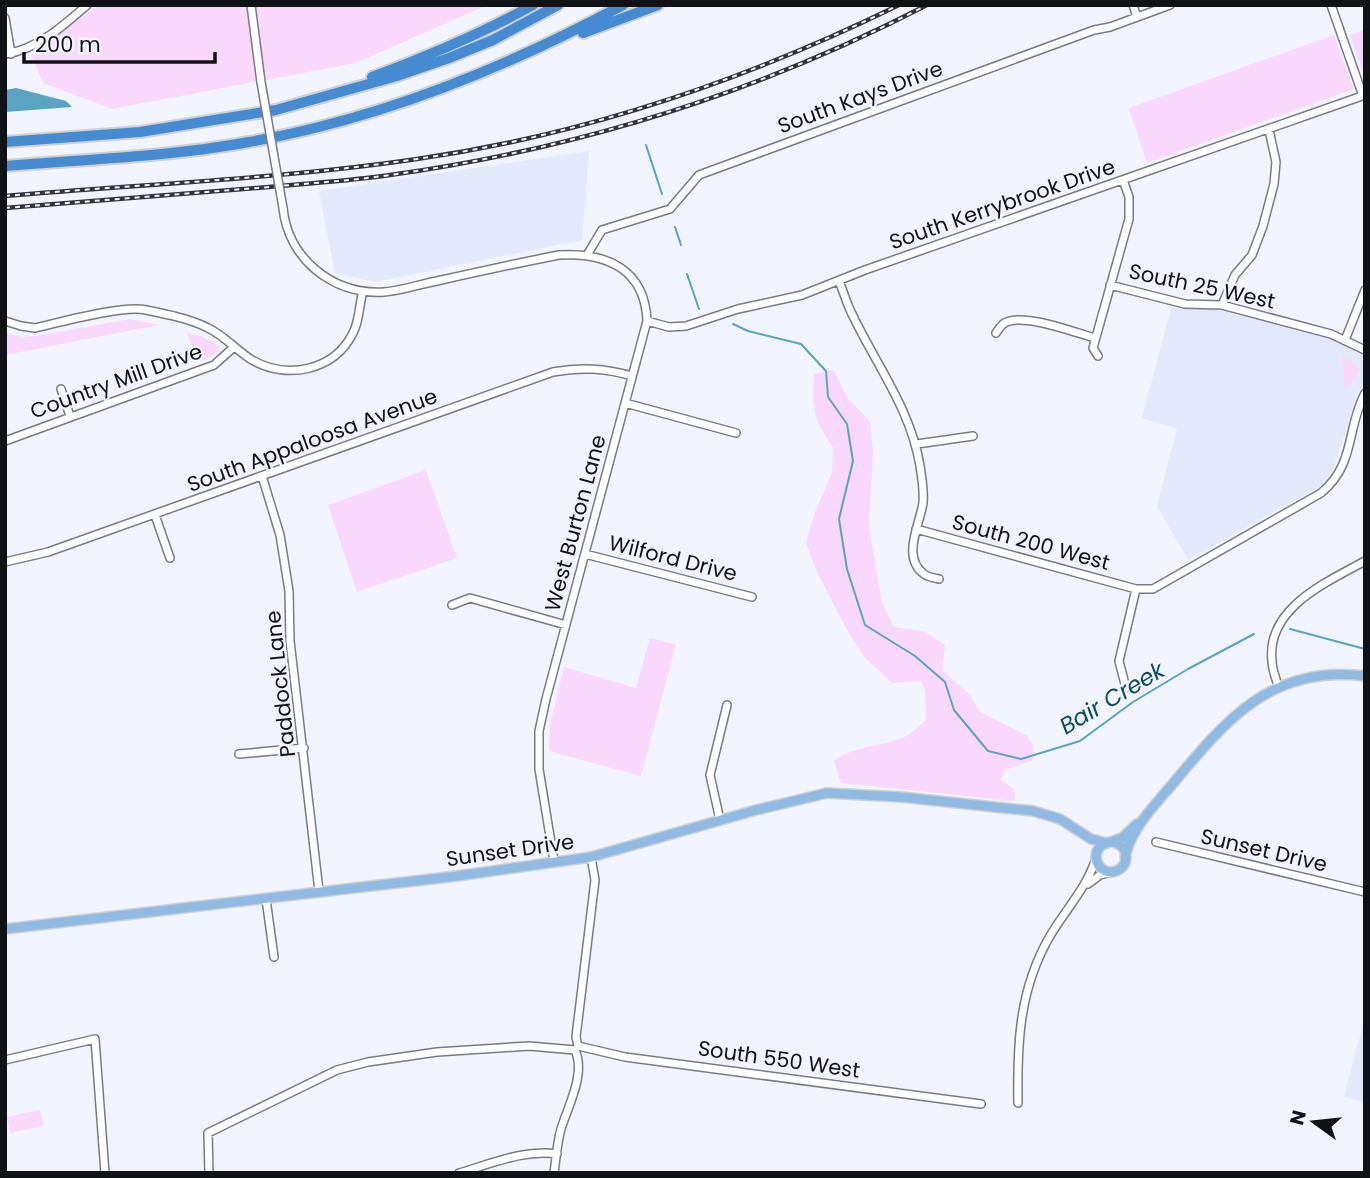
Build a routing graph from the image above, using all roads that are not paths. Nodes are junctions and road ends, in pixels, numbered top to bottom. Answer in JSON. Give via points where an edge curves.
{"nodes":[{"id":1,"x":87,"y":5,"type":"edge"},
{"id":2,"x":251,"y":5,"type":"edge"},
{"id":3,"x":533,"y":5,"type":"edge"},
{"id":4,"x":558,"y":5,"type":"edge"},
{"id":5,"x":623,"y":5,"type":"edge"},
{"id":6,"x":658,"y":5,"type":"edge"},
{"id":7,"x":1133,"y":5,"type":"edge"},
{"id":8,"x":1170,"y":5,"type":"edge"},
{"id":9,"x":1331,"y":5,"type":"edge"},
{"id":10,"x":1137,"y":17,"type":"junction"},
{"id":11,"x":5,"y":18,"type":"edge"},
{"id":12,"x":8,"y":54,"type":"edge"},
{"id":13,"x":499,"y":66,"type":"junction"},
{"id":14,"x":1364,"y":96,"type":"edge"},
{"id":15,"x":291,"y":106,"type":"junction"},
{"id":16,"x":1269,"y":130,"type":"junction"},
{"id":17,"x":5,"y":142,"type":"edge"},
{"id":18,"x":5,"y":166,"type":"edge"},
{"id":19,"x":1123,"y":180,"type":"junction"},
{"id":20,"x":587,"y":255,"type":"junction"},
{"id":21,"x":839,"y":281,"type":"junction"},
{"id":22,"x":1110,"y":285,"type":"junction"},
{"id":23,"x":1365,"y":290,"type":"edge"},
{"id":24,"x":363,"y":291,"type":"junction"},
{"id":25,"x":1222,"y":304,"type":"junction"},
{"id":26,"x":5,"y":321,"type":"edge"},
{"id":27,"x":647,"y":321,"type":"junction"},
{"id":28,"x":996,"y":333,"type":"dead end"},
{"id":29,"x":1095,"y":338,"type":"junction"},
{"id":30,"x":1345,"y":340,"type":"junction"},
{"id":31,"x":234,"y":347,"type":"junction"},
{"id":32,"x":1365,"y":350,"type":"edge"},
{"id":33,"x":1098,"y":356,"type":"dead end"},
{"id":34,"x":632,"y":376,"type":"junction"},
{"id":35,"x":61,"y":389,"type":"dead end"},
{"id":36,"x":1365,"y":393,"type":"edge"},
{"id":37,"x":625,"y":403,"type":"junction"},
{"id":38,"x":70,"y":416,"type":"junction"},
{"id":39,"x":736,"y":433,"type":"dead end"},
{"id":40,"x":973,"y":436,"type":"dead end"},
{"id":41,"x":5,"y":441,"type":"edge"},
{"id":42,"x":917,"y":444,"type":"junction"},
{"id":43,"x":262,"y":476,"type":"junction"},
{"id":44,"x":155,"y":515,"type":"junction"},
{"id":45,"x":916,"y":529,"type":"junction"},
{"id":46,"x":585,"y":554,"type":"junction"},
{"id":47,"x":170,"y":558,"type":"dead end"},
{"id":48,"x":1365,"y":561,"type":"edge"},
{"id":49,"x":5,"y":562,"type":"edge"},
{"id":50,"x":939,"y":579,"type":"dead end"},
{"id":51,"x":1136,"y":589,"type":"junction"},
{"id":52,"x":752,"y":597,"type":"dead end"},
{"id":53,"x":452,"y":605,"type":"dead end"},
{"id":54,"x":566,"y":625,"type":"junction"},
{"id":55,"x":1365,"y":676,"type":"edge"},
{"id":56,"x":1126,"y":688,"type":"dead end"},
{"id":57,"x":1279,"y":688,"type":"junction"},
{"id":58,"x":727,"y":705,"type":"dead end"},
{"id":59,"x":304,"y":748,"type":"junction"},
{"id":60,"x":239,"y":754,"type":"dead end"},
{"id":61,"x":1146,"y":816,"type":"junction"},
{"id":62,"x":720,"y":820,"type":"junction"},
{"id":63,"x":1079,"y":831,"type":"junction"},
{"id":64,"x":1156,"y":842,"type":"dead end"},
{"id":65,"x":1108,"y":843,"type":"junction"},
{"id":66,"x":1096,"y":856,"type":"junction"},
{"id":67,"x":591,"y":857,"type":"junction"},
{"id":68,"x":1125,"y":857,"type":"junction"},
{"id":69,"x":554,"y":862,"type":"junction"},
{"id":70,"x":1111,"y":872,"type":"junction"},
{"id":71,"x":1082,"y":890,"type":"junction"},
{"id":72,"x":319,"y":891,"type":"junction"},
{"id":73,"x":1365,"y":892,"type":"edge"},
{"id":74,"x":266,"y":899,"type":"junction"},
{"id":75,"x":5,"y":929,"type":"edge"},
{"id":76,"x":274,"y":957,"type":"dead end"},
{"id":77,"x":577,"y":1048,"type":"junction"},
{"id":78,"x":5,"y":1060,"type":"edge"},
{"id":79,"x":1018,"y":1103,"type":"dead end"},
{"id":80,"x":981,"y":1104,"type":"dead end"},
{"id":81,"x":557,"y":1154,"type":"junction"},
{"id":82,"x":105,"y":1173,"type":"edge"},
{"id":83,"x":209,"y":1173,"type":"edge"},
{"id":84,"x":459,"y":1173,"type":"edge"},
{"id":85,"x":554,"y":1173,"type":"edge"}],
"edges":[{"from":1,"to":12,"type":"street","via":[[53,33]]},
{"from":2,"to":24,"type":"street","bridge":true,"via":[[290,239],[314,270]]},
{"from":3,"to":15,"type":"highway","via":[[437,52]]},
{"from":4,"to":15,"type":"highway","via":[[449,58]]},
{"from":5,"to":13,"type":"highway"},
{"from":6,"to":13,"type":"highway"},
{"from":7,"to":10,"type":"street"},
{"from":8,"to":10,"type":"street","name":"South Kays Drive"},
{"from":9,"to":14,"type":"street"},
{"from":10,"to":20,"type":"street","name":"South Kays Drive","via":[[699,175],[670,209],[602,230]]},
{"from":11,"to":12,"type":"street"},
{"from":13,"to":18,"type":"highway","via":[[336,122],[248,143]]},
{"from":14,"to":16,"type":"street","name":"South Kerrybrook Drive"},
{"from":15,"to":17,"type":"highway","via":[[140,132]]},
{"from":16,"to":19,"type":"street","name":"South Kerrybrook Drive"},
{"from":16,"to":25,"type":"street","via":[[1276,162],[1263,226],[1252,255],[1235,275]]},
{"from":19,"to":21,"type":"street","name":"South Kerrybrook Drive"},
{"from":19,"to":22,"type":"street","via":[[1129,219]]},
{"from":20,"to":24,"type":"street","name":"West Burton Lane","via":[[559,254],[385,292]]},
{"from":20,"to":27,"type":"street","name":"West Burton Lane","via":[[628,272],[646,304]]},
{"from":21,"to":27,"type":"street","name":"South Kerrybrook Drive","via":[[686,326]]},
{"from":21,"to":42,"type":"street"},
{"from":22,"to":25,"type":"street","name":"South 25 West","via":[[1185,304]]},
{"from":22,"to":29,"type":"street"},
{"from":23,"to":30,"type":"street"},
{"from":24,"to":31,"type":"street","via":[[354,331],[333,357],[318,366],[284,372],[267,368]]},
{"from":25,"to":30,"type":"street","name":"South 25 West"},
{"from":26,"to":31,"type":"street","via":[[35,328],[143,309],[206,326]]},
{"from":27,"to":34,"type":"street","name":"West Burton Lane"},
{"from":28,"to":29,"type":"street","via":[[1004,323],[1016,319]]},
{"from":29,"to":33,"type":"street","via":[[1093,348]]},
{"from":30,"to":32,"type":"street","name":"South 25 West"},
{"from":31,"to":38,"type":"street","name":"Country Mill Drive","via":[[214,365]]},
{"from":34,"to":37,"type":"street","name":"West Burton Lane"},
{"from":34,"to":43,"type":"street","name":"South Appaloosa Avenue","via":[[603,368],[553,372]]},
{"from":35,"to":38,"type":"street"},
{"from":36,"to":51,"type":"street","via":[[1344,465],[1334,482],[1153,589]]},
{"from":37,"to":39,"type":"street"},
{"from":37,"to":46,"type":"street","name":"West Burton Lane"},
{"from":38,"to":41,"type":"street","name":"Country Mill Drive"},
{"from":40,"to":42,"type":"street"},
{"from":42,"to":45,"type":"street","via":[[923,485]]},
{"from":43,"to":44,"type":"street","name":"South Appaloosa Avenue"},
{"from":43,"to":59,"type":"street","name":"Paddock Lane","via":[[280,535],[289,591],[290,641]]},
{"from":44,"to":47,"type":"street"},
{"from":44,"to":49,"type":"street","name":"South Appaloosa Avenue"},
{"from":45,"to":50,"type":"street","via":[[917,565],[924,574]]},
{"from":45,"to":51,"type":"street","name":"South 200 West"},
{"from":46,"to":52,"type":"street","name":"Wilford Drive"},
{"from":46,"to":54,"type":"street","name":"West Burton Lane"},
{"from":48,"to":57,"type":"street","via":[[1311,592],[1281,623],[1271,654]]},
{"from":51,"to":56,"type":"street","via":[[1119,662]]},
{"from":53,"to":54,"type":"street","via":[[470,598]]},
{"from":54,"to":69,"type":"street","name":"West Burton Lane","via":[[539,731]]},
{"from":55,"to":57,"type":"main road","via":[[1319,677]]},
{"from":57,"to":61,"type":"main road","via":[[1224,724]]},
{"from":58,"to":62,"type":"street","via":[[710,775]]},
{"from":59,"to":60,"type":"street"},
{"from":59,"to":72,"type":"street","name":"Paddock Lane"},
{"from":61,"to":65,"type":"main road","via":[[1122,838]]},
{"from":61,"to":68,"type":"main road"},
{"from":62,"to":63,"type":"main road","name":"Sunset Drive","via":[[827,793],[1014,808],[1053,816]]},
{"from":62,"to":67,"type":"main road","name":"Sunset Drive"},
{"from":63,"to":65,"type":"main road","name":"Sunset Drive"},
{"from":63,"to":66,"type":"main road"},
{"from":64,"to":73,"type":"street","name":"Sunset Drive"},
{"from":65,"to":66,"type":"main road"},
{"from":65,"to":68,"type":"main road","via":[[1121,847]]},
{"from":66,"to":70,"type":"main road","via":[[1101,868]]},
{"from":66,"to":71,"type":"street"},
{"from":67,"to":69,"type":"main road","name":"Sunset Drive"},
{"from":67,"to":77,"type":"street","via":[[595,880]]},
{"from":68,"to":70,"type":"main road","via":[[1120,869]]},
{"from":69,"to":72,"type":"main road","name":"Sunset Drive"},
{"from":70,"to":71,"type":"street"},
{"from":71,"to":79,"type":"street","via":[[1048,938],[1026,992],[1018,1036]]},
{"from":72,"to":74,"type":"main road","name":"Sunset Drive"},
{"from":74,"to":75,"type":"main road","name":"Sunset Drive"},
{"from":74,"to":76,"type":"street"},
{"from":77,"to":80,"type":"street","name":"South 550 West"},
{"from":77,"to":81,"type":"street","via":[[576,1081]]},
{"from":77,"to":83,"type":"street","name":"South 550 West","via":[[437,1052],[337,1070],[208,1133]]},
{"from":78,"to":82,"type":"street","via":[[95,1040]]},
{"from":81,"to":84,"type":"street","via":[[526,1153]]},
{"from":81,"to":85,"type":"street"}]}
